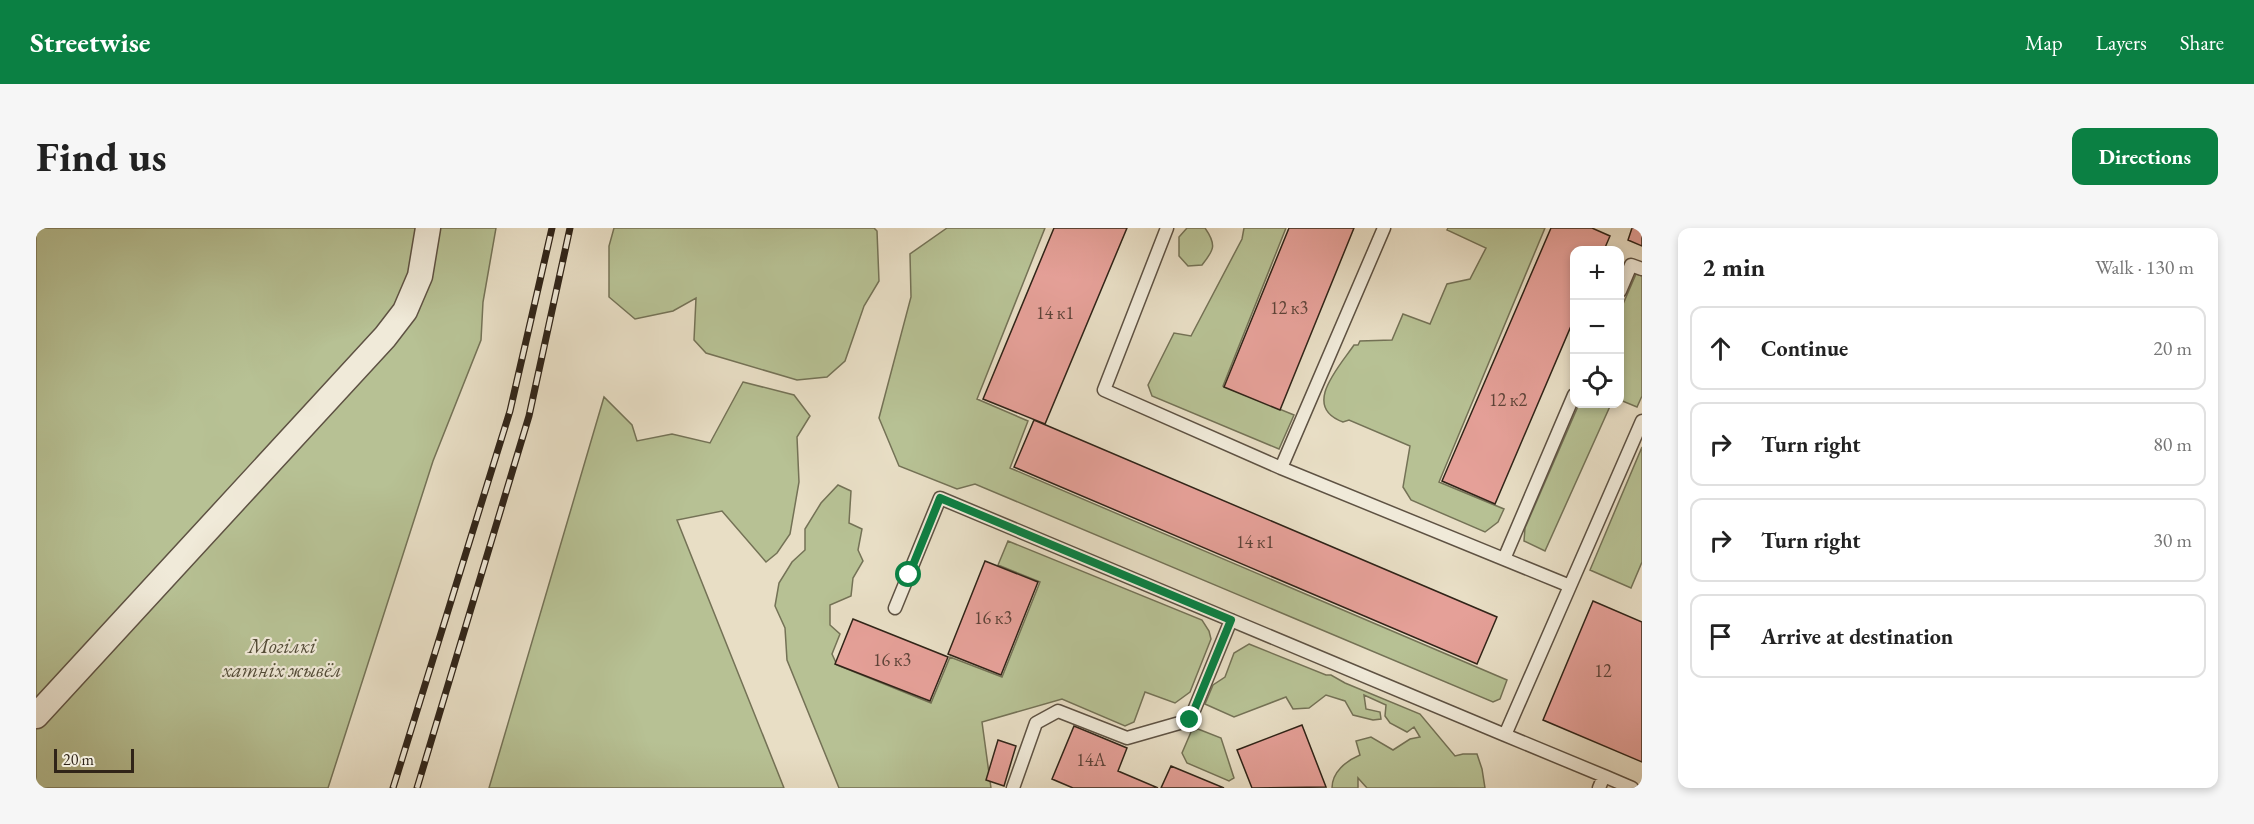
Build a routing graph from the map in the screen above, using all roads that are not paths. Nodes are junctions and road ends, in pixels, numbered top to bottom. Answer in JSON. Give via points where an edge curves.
{"nodes":[{"id":1,"x":428,"y":228,"type":"edge"},
{"id":2,"x":1167,"y":228,"type":"edge"},
{"id":3,"x":1384,"y":228,"type":"edge"},
{"id":4,"x":1642,"y":269,"type":"edge"},
{"id":5,"x":1624,"y":282,"type":"edge"},
{"id":6,"x":1570,"y":407,"type":"edge"},
{"id":7,"x":1642,"y":421,"type":"edge"},
{"id":8,"x":1281,"y":468,"type":"junction"},
{"id":9,"x":1504,"y":559,"type":"junction"},
{"id":10,"x":1570,"y":586,"type":"junction"},
{"id":11,"x":895,"y":608,"type":"dead end"},
{"id":12,"x":1231,"y":620,"type":"junction"},
{"id":13,"x":36,"y":716,"type":"edge"},
{"id":14,"x":1505,"y":735,"type":"junction"},
{"id":15,"x":1601,"y":782,"type":"edge"},
{"id":16,"x":1013,"y":788,"type":"edge"},
{"id":17,"x":1632,"y":788,"type":"edge"}],
"edges":[{"from":1,"to":13,"type":"street","via":[[420,276],[405,311],[385,337]]},
{"from":2,"to":8,"type":"lane","via":[[1104,390]]},
{"from":3,"to":8,"type":"lane"},
{"from":4,"to":5,"type":"lane","via":[[1631,265]]},
{"from":6,"to":9,"type":"lane"},
{"from":7,"to":10,"type":"lane"},
{"from":8,"to":9,"type":"lane"},
{"from":9,"to":10,"type":"lane"},
{"from":10,"to":14,"type":"lane"},
{"from":11,"to":12,"type":"lane","via":[[940,498]]},
{"from":12,"to":14,"type":"lane"},
{"from":12,"to":16,"type":"lane","via":[[1190,720],[1127,738],[1058,711],[1036,723]]},
{"from":14,"to":15,"type":"lane"},
{"from":15,"to":17,"type":"lane"}]}
